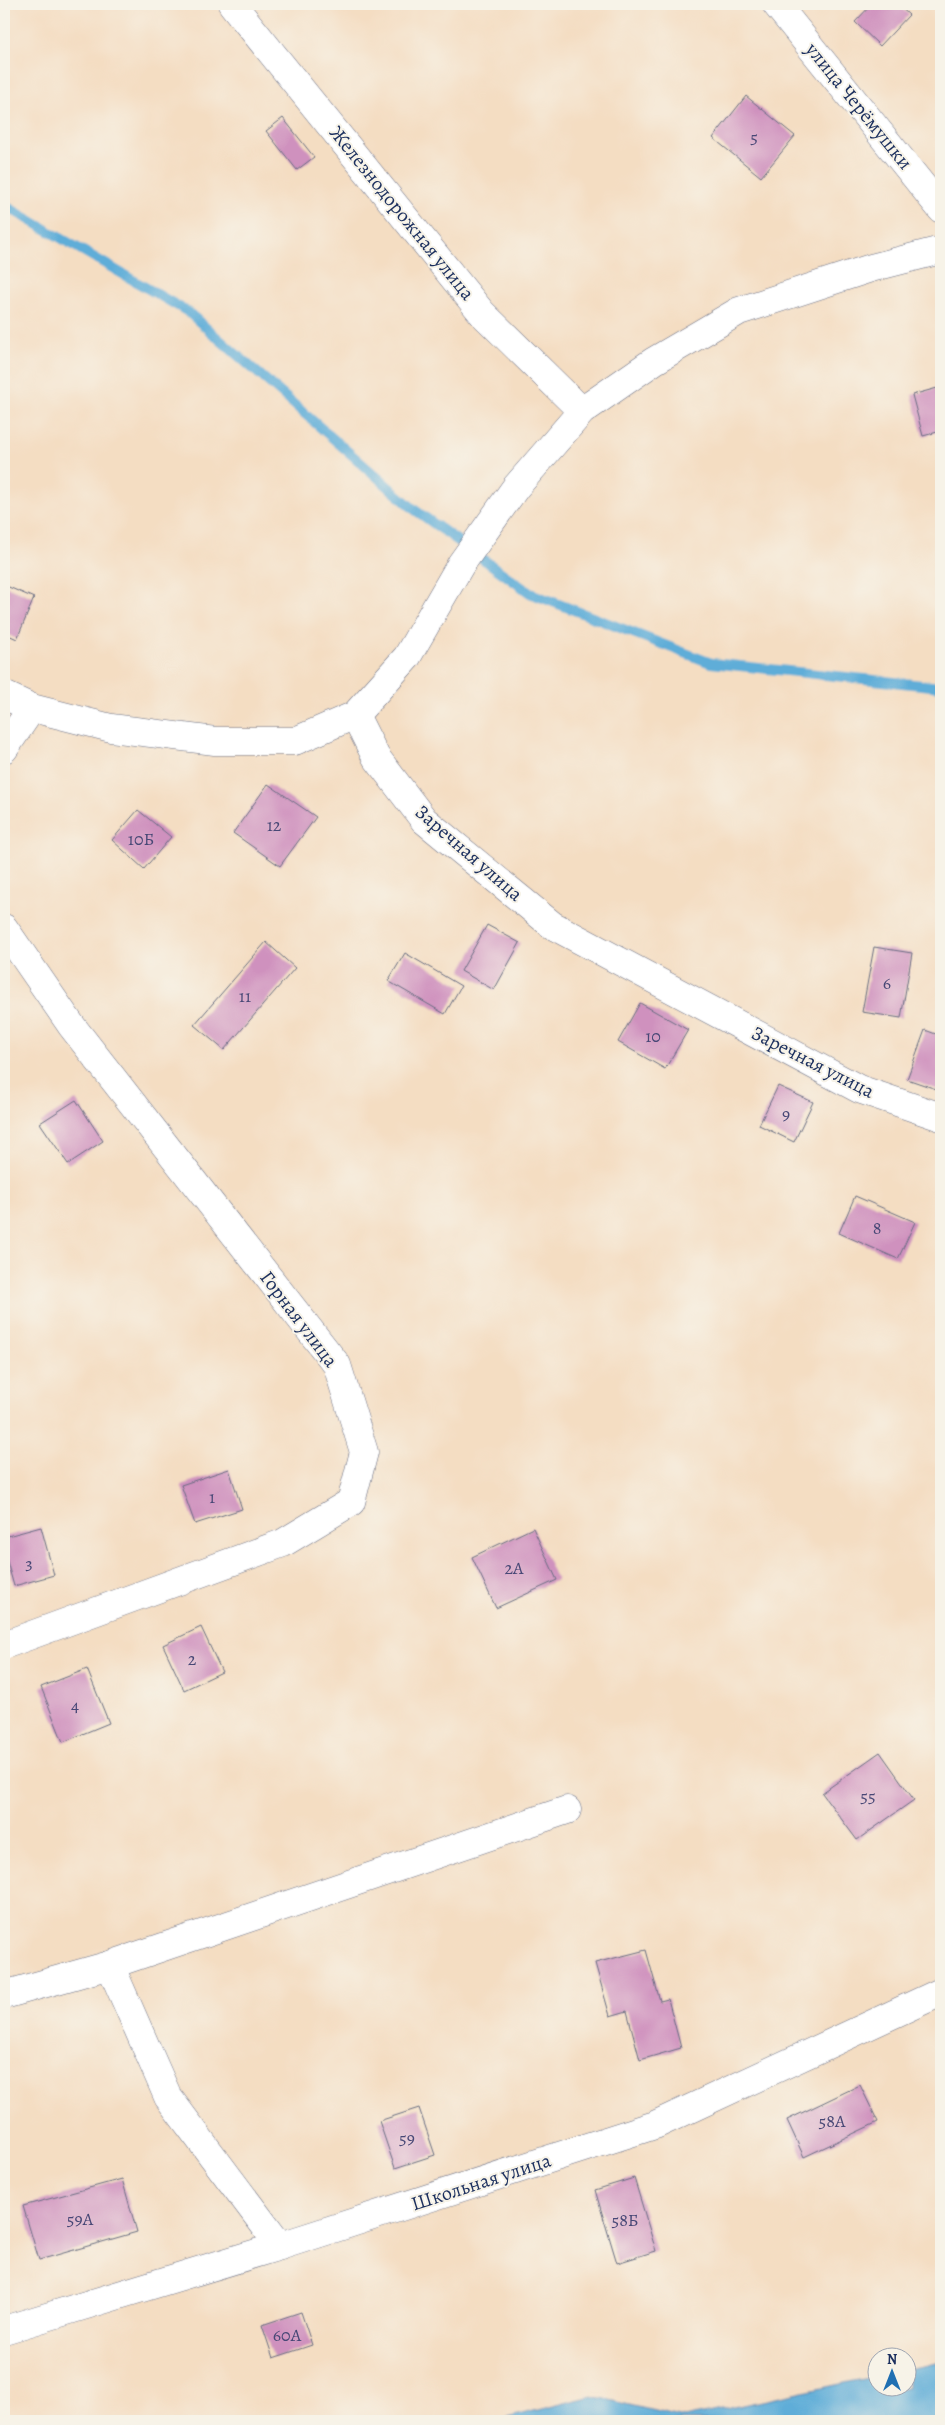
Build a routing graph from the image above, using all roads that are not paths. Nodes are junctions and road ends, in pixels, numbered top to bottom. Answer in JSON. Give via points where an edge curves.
{"nodes":[{"id":1,"x":232,"y":4,"type":"edge"},
{"id":2,"x":776,"y":4,"type":"edge"},
{"id":3,"x":941,"y":209,"type":"edge"},
{"id":4,"x":941,"y":250,"type":"edge"},
{"id":5,"x":582,"y":411,"type":"junction"},
{"id":6,"x":4,"y":695,"type":"edge"},
{"id":7,"x":32,"y":708,"type":"junction"},
{"id":8,"x":355,"y":714,"type":"junction"},
{"id":9,"x":4,"y":749,"type":"edge"},
{"id":10,"x":4,"y":928,"type":"edge"},
{"id":11,"x":941,"y":1117,"type":"edge"},
{"id":12,"x":6,"y":1637,"type":"edge"},
{"id":13,"x":567,"y":1810,"type":"dead end"},
{"id":14,"x":110,"y":1965,"type":"junction"},
{"id":15,"x":941,"y":1992,"type":"edge"},
{"id":16,"x":4,"y":1995,"type":"edge"},
{"id":17,"x":280,"y":2246,"type":"junction"},
{"id":18,"x":4,"y":2330,"type":"edge"}],
"edges":[{"from":1,"to":5,"type":"street","name":"Железнодорожная улица","via":[[482,313]]},
{"from":2,"to":3,"type":"street","name":"улица Черёмушки"},
{"from":4,"to":5,"type":"street","via":[[871,268],[739,312],[654,360]]},
{"from":5,"to":8,"type":"street","via":[[516,487],[484,531],[407,657]]},
{"from":6,"to":7,"type":"street"},
{"from":7,"to":8,"type":"street","via":[[111,728],[215,741],[294,741]]},
{"from":7,"to":9,"type":"street"},
{"from":8,"to":11,"type":"street","name":"Заречная улица","via":[[376,756],[424,820],[552,925],[860,1089]]},
{"from":10,"to":12,"type":"street","name":"Горная улица","via":[[71,1026],[337,1365],[364,1452],[351,1502],[283,1543]]},
{"from":13,"to":14,"type":"street"},
{"from":14,"to":16,"type":"street"},
{"from":14,"to":17,"type":"street","via":[[168,2097]]},
{"from":15,"to":17,"type":"street","name":"Школьная улица","via":[[655,2125]]},
{"from":17,"to":18,"type":"street","name":"Школьная улица"}]}
